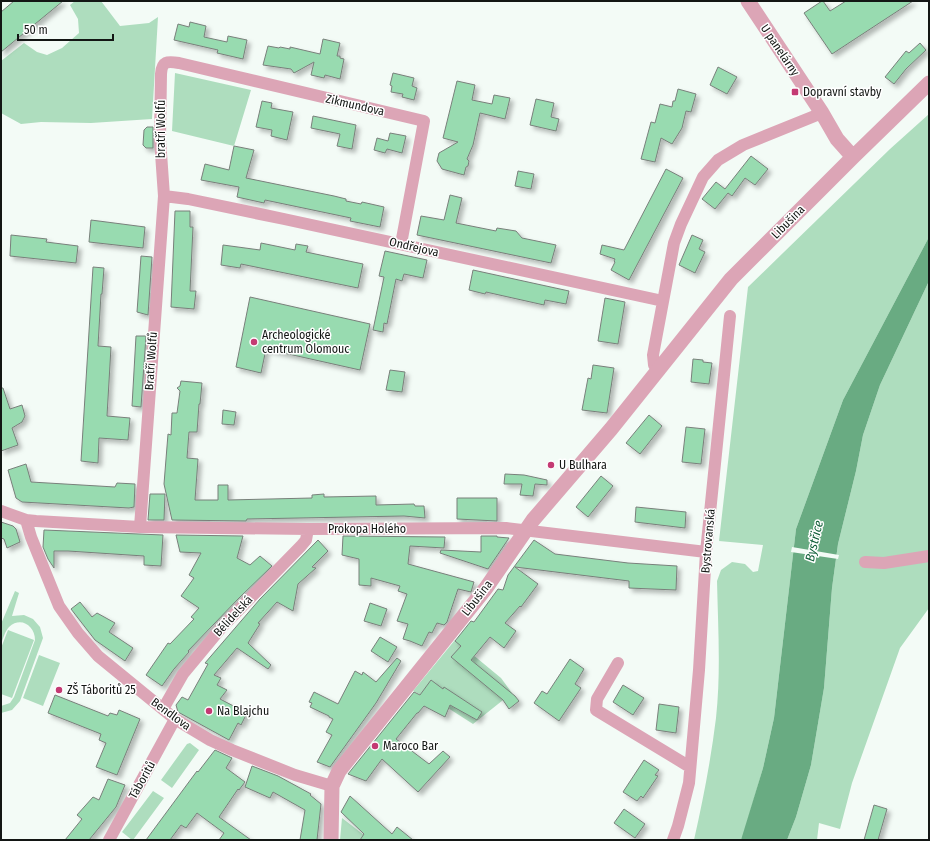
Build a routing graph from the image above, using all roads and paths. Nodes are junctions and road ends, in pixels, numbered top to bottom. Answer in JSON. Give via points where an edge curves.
{"nodes":[{"id":1,"x":748,"y":1,"type":"edge"},
{"id":2,"x":164,"y":64,"type":"joint"},
{"id":3,"x":929,"y":83,"type":"edge"},
{"id":4,"x":822,"y":113,"type":"junction"},
{"id":5,"x":853,"y":157,"type":"junction"},
{"id":6,"x":164,"y":196,"type":"junction"},
{"id":7,"x":401,"y":244,"type":"junction"},
{"id":8,"x":664,"y":301,"type":"junction"},
{"id":9,"x":730,"y":316,"type":"dead end"},
{"id":10,"x":658,"y":371,"type":"junction"},
{"id":11,"x":1,"y":511,"type":"edge"},
{"id":12,"x":26,"y":520,"type":"junction"},
{"id":13,"x":140,"y":527,"type":"junction"},
{"id":14,"x":308,"y":529,"type":"junction"},
{"id":15,"x":526,"y":531,"type":"junction"},
{"id":16,"x":706,"y":552,"type":"junction"},
{"id":17,"x":929,"y":556,"type":"edge"},
{"id":18,"x":865,"y":562,"type":"dead end"},
{"id":19,"x":618,"y":663,"type":"dead end"},
{"id":20,"x":163,"y":709,"type":"junction"},
{"id":21,"x":176,"y":720,"type":"junction"},
{"id":22,"x":690,"y":767,"type":"junction"},
{"id":23,"x":332,"y":786,"type":"junction"},
{"id":24,"x":109,"y":840,"type":"edge"},
{"id":25,"x":331,"y":840,"type":"edge"},
{"id":26,"x":672,"y":840,"type":"edge"}],
"edges":[{"from":1,"to":4,"type":"street","name":"U panelárny"},
{"from":2,"to":6,"type":"street","name":"bratří Wolfů","via":[[160,139]]},
{"from":2,"to":7,"type":"street","name":"Zikmundova","via":[[179,63],[424,121]]},
{"from":3,"to":5,"type":"street","name":"Libušina"},
{"from":4,"to":5,"type":"street","name":"U panelárny","via":[[837,139]]},
{"from":4,"to":8,"type":"street","via":[[743,145],[725,155],[708,171],[697,187],[674,243]]},
{"from":5,"to":10,"type":"street","name":"Libušina","via":[[732,279]]},
{"from":6,"to":7,"type":"street","name":"Ondřejova"},
{"from":6,"to":13,"type":"street","name":"Bratří Wolfů"},
{"from":7,"to":8,"type":"street","name":"Ondřejova"},
{"from":8,"to":10,"type":"street","via":[[653,361]]},
{"from":9,"to":16,"type":"street","name":"Bystrovanská"},
{"from":10,"to":15,"type":"street","name":"Libušina"},
{"from":11,"to":12,"type":"street","name":"Prokopa Holého"},
{"from":12,"to":13,"type":"street","name":"Prokopa Holého"},
{"from":12,"to":20,"type":"street","name":"Bendlova","via":[[59,606],[78,633],[98,656]]},
{"from":13,"to":14,"type":"street","name":"Prokopa Holého"},
{"from":14,"to":15,"type":"street","name":"Prokopa Holého","via":[[506,528]]},
{"from":14,"to":20,"type":"street","name":"Bělidelská","via":[[302,546],[222,627],[184,674]]},
{"from":15,"to":16,"type":"street","name":"Prokopa Holého"},
{"from":15,"to":23,"type":"street","name":"Libušina","via":[[481,593],[348,759]]},
{"from":16,"to":22,"type":"street","name":"Bystrovanská"},
{"from":17,"to":18,"type":"street","via":[[884,563]]},
{"from":19,"to":22,"type":"street","via":[[597,699],[596,710]]},
{"from":20,"to":21,"type":"street","name":"Bendlova"},
{"from":21,"to":23,"type":"street","name":"Bendlova","via":[[232,750],[301,777]]},
{"from":21,"to":24,"type":"street","name":"Táboritů"},
{"from":22,"to":26,"type":"street","name":"Bystrovanská","via":[[689,783]]},
{"from":23,"to":25,"type":"street","name":"Libušina"}]}
